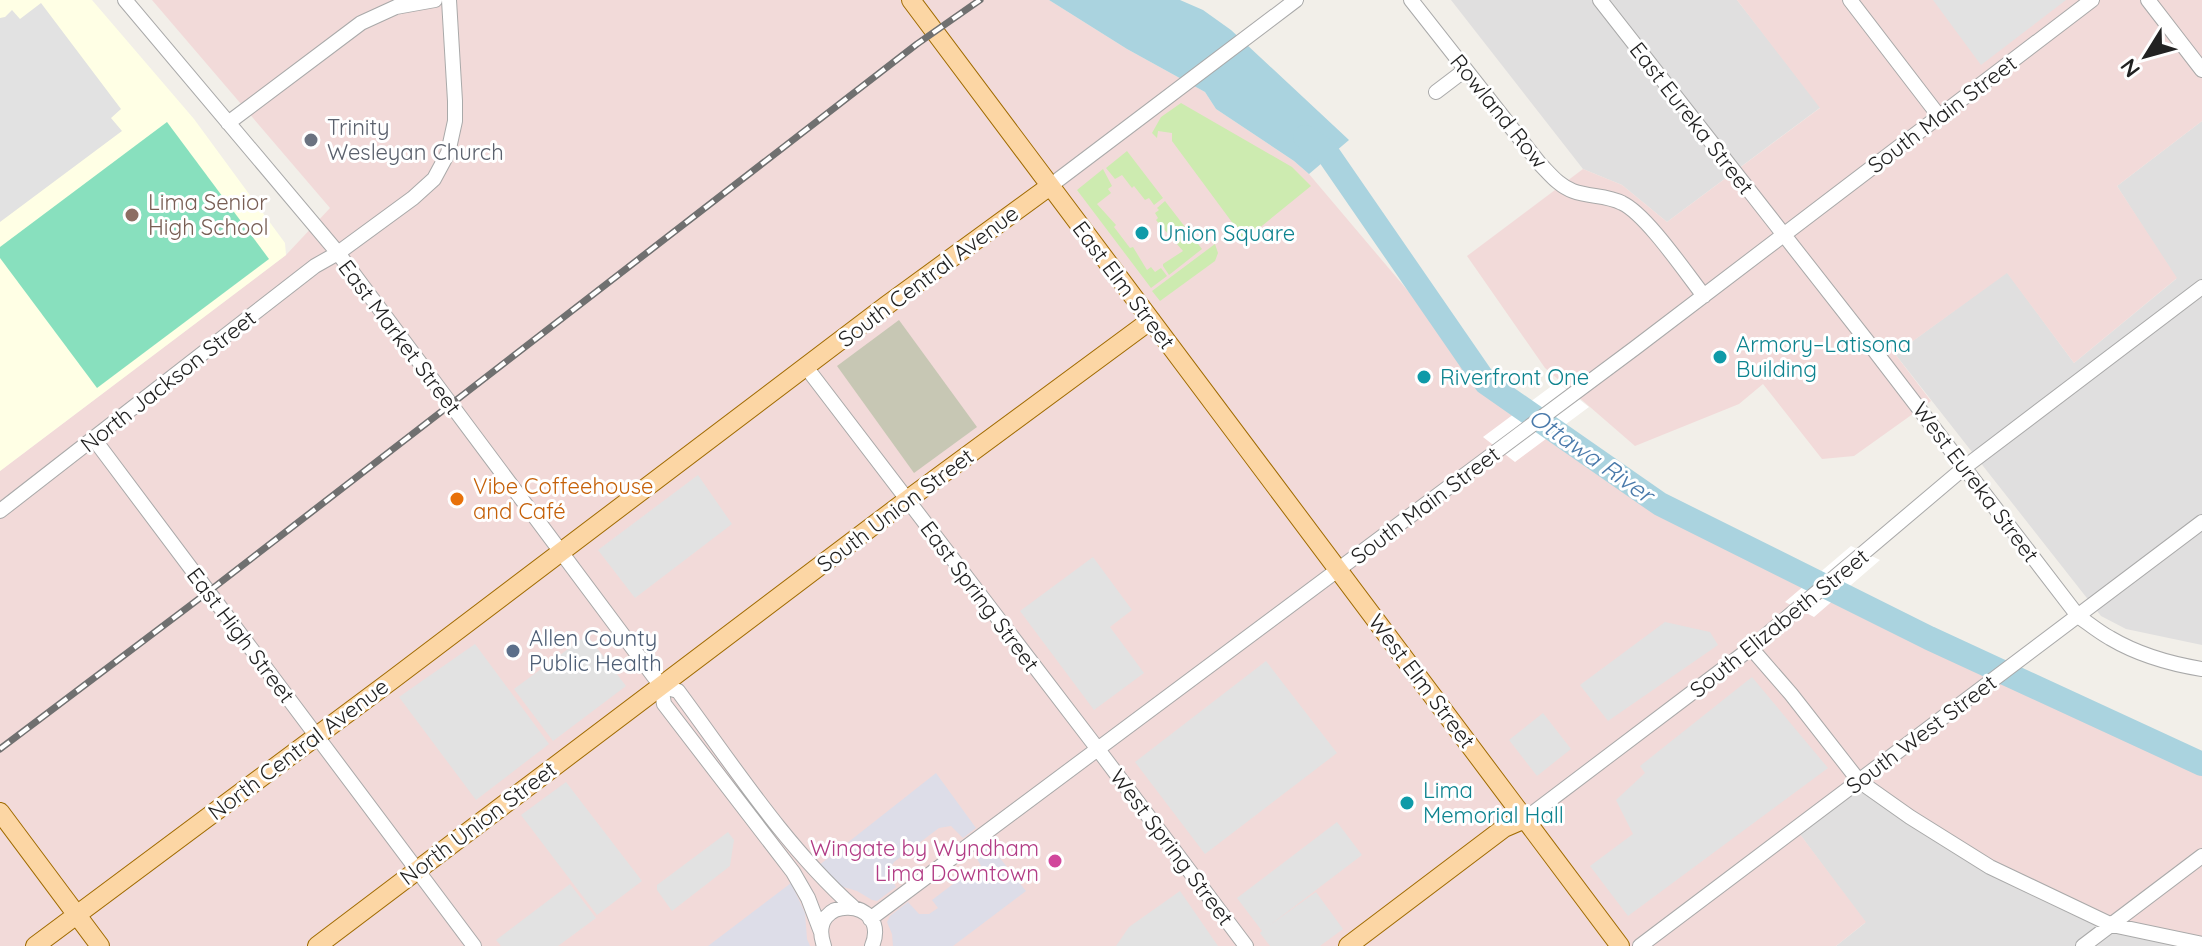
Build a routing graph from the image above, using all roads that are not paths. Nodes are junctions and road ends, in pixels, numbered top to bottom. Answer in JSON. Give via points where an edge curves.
{"nodes":[{"id":1,"x":125,"y":0,"type":"edge"},
{"id":2,"x":435,"y":0,"type":"edge"},
{"id":3,"x":449,"y":0,"type":"edge"},
{"id":4,"x":911,"y":0,"type":"edge"},
{"id":5,"x":1296,"y":0,"type":"edge"},
{"id":6,"x":1411,"y":0,"type":"edge"},
{"id":7,"x":1600,"y":0,"type":"edge"},
{"id":8,"x":1850,"y":0,"type":"edge"},
{"id":9,"x":2092,"y":0,"type":"edge"},
{"id":10,"x":2148,"y":0,"type":"edge"},
{"id":11,"x":1465,"y":70,"type":"junction"},
{"id":12,"x":2202,"y":70,"type":"edge"},
{"id":13,"x":1436,"y":92,"type":"dead end"},
{"id":14,"x":1939,"y":116,"type":"junction"},
{"id":15,"x":228,"y":123,"type":"junction"},
{"id":16,"x":1050,"y":186,"type":"junction"},
{"id":17,"x":1785,"y":235,"type":"junction"},
{"id":18,"x":338,"y":253,"type":"junction"},
{"id":19,"x":2202,"y":287,"type":"edge"},
{"id":20,"x":1704,"y":296,"type":"junction"},
{"id":21,"x":1151,"y":320,"type":"junction"},
{"id":22,"x":806,"y":367,"type":"junction"},
{"id":23,"x":94,"y":439,"type":"junction"},
{"id":24,"x":1965,"y":467,"type":"junction"},
{"id":25,"x":907,"y":500,"type":"junction"},
{"id":26,"x":0,"y":511,"type":"edge"},
{"id":27,"x":2202,"y":522,"type":"edge"},
{"id":28,"x":561,"y":551,"type":"junction"},
{"id":29,"x":1338,"y":570,"type":"junction"},
{"id":30,"x":2078,"y":616,"type":"junction"},
{"id":31,"x":1751,"y":648,"type":"junction"},
{"id":32,"x":2202,"y":669,"type":"edge"},
{"id":33,"x":661,"y":686,"type":"junction"},
{"id":34,"x":641,"y":701,"type":"joint"},
{"id":35,"x":316,"y":735,"type":"junction"},
{"id":36,"x":1097,"y":748,"type":"junction"},
{"id":37,"x":1859,"y":781,"type":"junction"},
{"id":38,"x":0,"y":812,"type":"edge"},
{"id":39,"x":1525,"y":819,"type":"junction"},
{"id":40,"x":2202,"y":856,"type":"edge"},
{"id":41,"x":417,"y":869,"type":"junction"},
{"id":42,"x":853,"y":907,"type":"junction"},
{"id":43,"x":77,"y":915,"type":"junction"},
{"id":44,"x":873,"y":925,"type":"junction"},
{"id":45,"x":2112,"y":925,"type":"junction"},
{"id":46,"x":823,"y":939,"type":"edge"},
{"id":47,"x":2202,"y":944,"type":"edge"},
{"id":48,"x":35,"y":946,"type":"edge"},
{"id":49,"x":100,"y":946,"type":"edge"},
{"id":50,"x":317,"y":946,"type":"edge"},
{"id":51,"x":474,"y":946,"type":"edge"},
{"id":52,"x":872,"y":946,"type":"edge"},
{"id":53,"x":880,"y":946,"type":"edge"},
{"id":54,"x":1246,"y":946,"type":"edge"},
{"id":55,"x":1348,"y":946,"type":"edge"},
{"id":56,"x":1620,"y":946,"type":"edge"},
{"id":57,"x":1640,"y":946,"type":"edge"},
{"id":58,"x":2083,"y":946,"type":"edge"}],
"edges":[{"from":1,"to":15,"type":"street","name":"East Market Street"},
{"from":2,"to":15,"type":"street","via":[[396,7],[361,23]]},
{"from":3,"to":18,"type":"street","name":"North Jackson Street","via":[[455,121],[448,153],[434,179]]},
{"from":4,"to":16,"type":"main road","name":"East Elm Street"},
{"from":5,"to":16,"type":"street","name":"South Central Avenue"},
{"from":6,"to":11,"type":"street","name":"Rowland Row"},
{"from":7,"to":17,"type":"street","name":"East Eureka Street"},
{"from":8,"to":14,"type":"street"},
{"from":9,"to":14,"type":"street","name":"South Main Street"},
{"from":10,"to":12,"type":"street"},
{"from":11,"to":13,"type":"street"},
{"from":11,"to":20,"type":"street","name":"Rowland Row","via":[[1557,182],[1623,203],[1641,217]]},
{"from":14,"to":17,"type":"street","name":"South Main Street"},
{"from":15,"to":18,"type":"street","name":"East Market Street"},
{"from":16,"to":21,"type":"main road","name":"East Elm Street"},
{"from":16,"to":22,"type":"main road","name":"South Central Avenue"},
{"from":17,"to":20,"type":"street","name":"South Main Street"},
{"from":17,"to":24,"type":"street","name":"West Eureka Street"},
{"from":18,"to":23,"type":"street","name":"North Jackson Street"},
{"from":18,"to":28,"type":"street","name":"East Market Street"},
{"from":19,"to":24,"type":"street","name":"South Elizabeth Street"},
{"from":20,"to":29,"type":"street","name":"South Main Street"},
{"from":21,"to":25,"type":"main road","name":"South Union Street"},
{"from":21,"to":29,"type":"main road","name":"East Elm Street"},
{"from":22,"to":25,"type":"street","name":"East Spring Street"},
{"from":22,"to":28,"type":"main road","name":"South Central Avenue"},
{"from":23,"to":26,"type":"street","name":"North Jackson Street"},
{"from":23,"to":35,"type":"street","name":"East High Street"},
{"from":24,"to":30,"type":"street","name":"West Eureka Street"},
{"from":24,"to":31,"type":"street","name":"South Elizabeth Street"},
{"from":25,"to":33,"type":"main road","name":"South Union Street"},
{"from":25,"to":36,"type":"street","name":"East Spring Street"},
{"from":27,"to":30,"type":"street","name":"South West Street"},
{"from":28,"to":33,"type":"street","name":"East Market Street"},
{"from":28,"to":35,"type":"main road","name":"North Central Avenue"},
{"from":29,"to":36,"type":"street","name":"South Main Street"},
{"from":29,"to":39,"type":"main road","name":"West Elm Street"},
{"from":30,"to":32,"type":"street","name":"West Eureka Street","via":[[2110,639]]},
{"from":30,"to":37,"type":"street","name":"South West Street"},
{"from":31,"to":37,"type":"street"},
{"from":31,"to":39,"type":"street","name":"South Elizabeth Street"},
{"from":33,"to":34,"type":"main road","name":"South Union Street"},
{"from":33,"to":42,"type":"street","name":"East Market Street","via":[[678,691],[814,870]]},
{"from":33,"to":46,"type":"street","name":"East Market Street","via":[[664,704],[793,872]]},
{"from":34,"to":41,"type":"main road","name":"North Union Street"},
{"from":35,"to":41,"type":"street","name":"East High Street"},
{"from":35,"to":43,"type":"main road","name":"North Central Avenue"},
{"from":36,"to":44,"type":"street","name":"South Main Street"},
{"from":36,"to":54,"type":"street","name":"West Spring Street"},
{"from":37,"to":45,"type":"street","via":[[1990,867]]},
{"from":37,"to":57,"type":"street","name":"South West Street"},
{"from":38,"to":43,"type":"main road"},
{"from":39,"to":55,"type":"main road","name":"South Elizabeth Street","via":[[1504,828]]},
{"from":39,"to":56,"type":"main road","name":"West Elm Street"},
{"from":40,"to":45,"type":"street"},
{"from":41,"to":50,"type":"main road","name":"North Union Street"},
{"from":41,"to":51,"type":"street","name":"East High Street"},
{"from":42,"to":44,"type":"street","name":"East Market Street"},
{"from":42,"to":46,"type":"street","via":[[828,915]]},
{"from":43,"to":48,"type":"main road","name":"North Central Avenue"},
{"from":43,"to":49,"type":"main road"},
{"from":44,"to":52,"type":"street"},
{"from":44,"to":53,"type":"street"},
{"from":45,"to":47,"type":"street"},
{"from":45,"to":58,"type":"street"}]}
